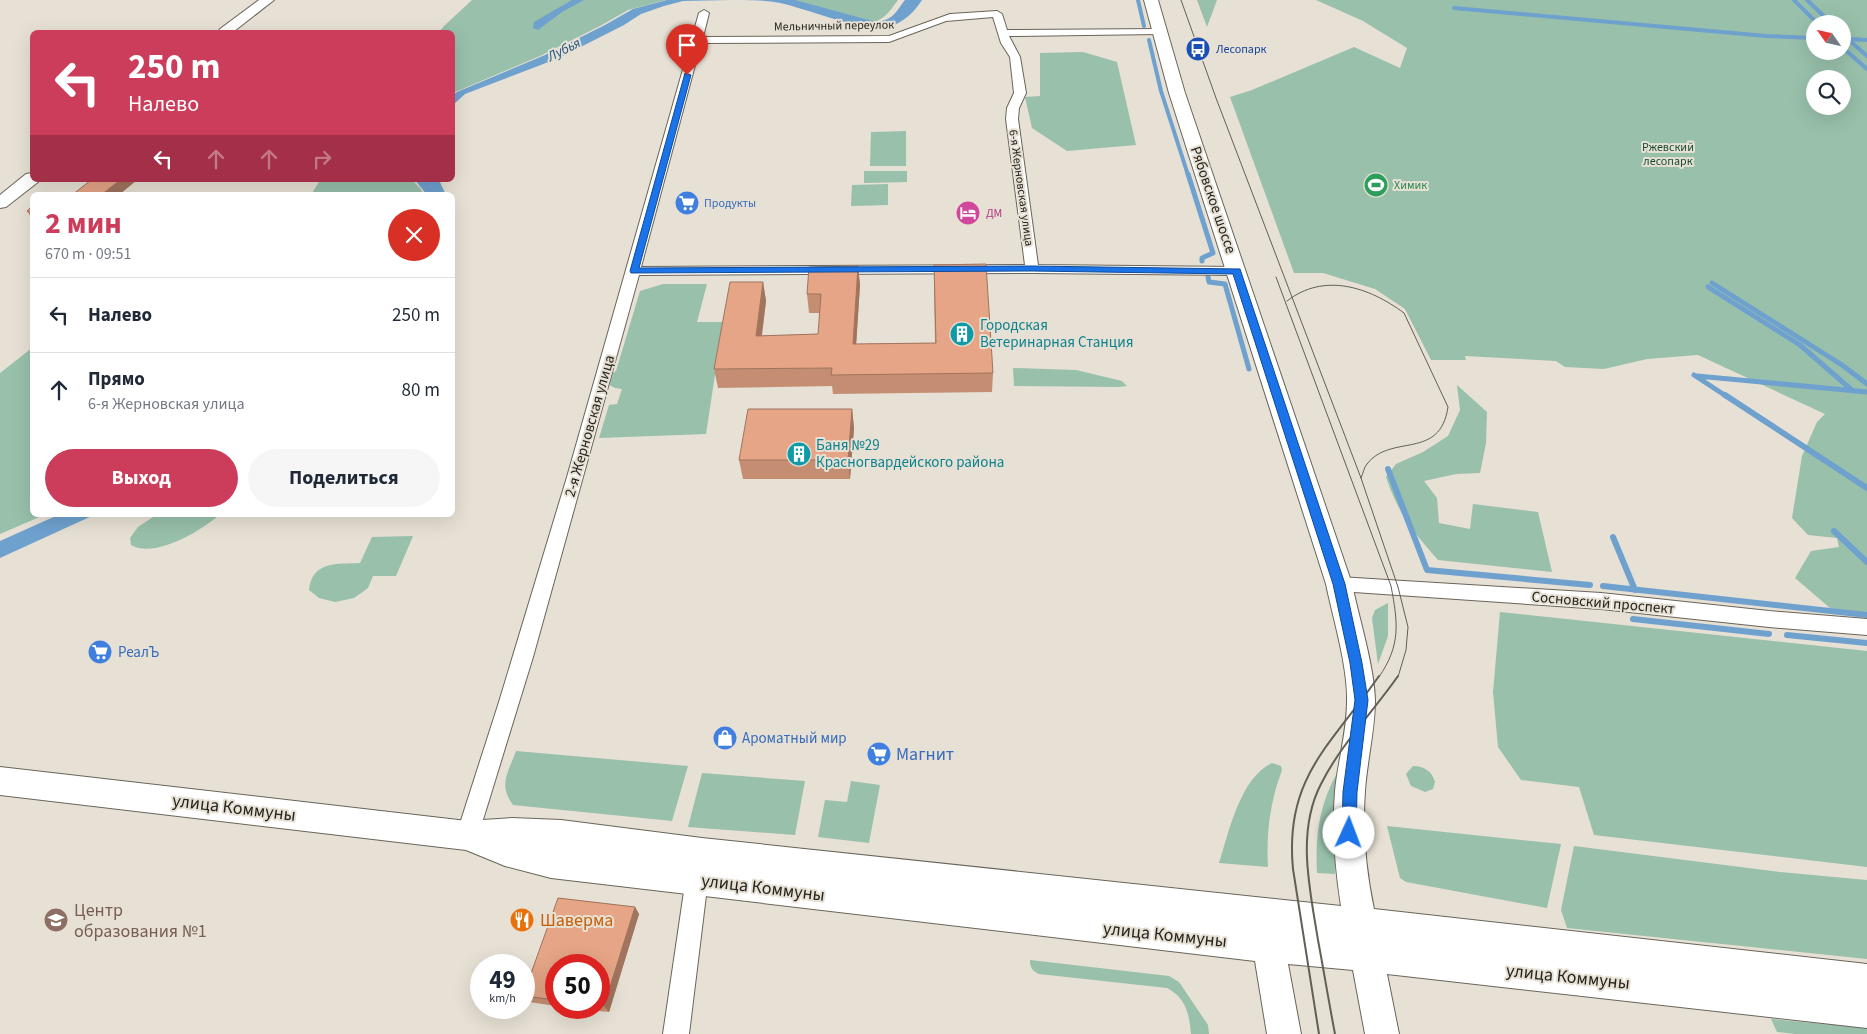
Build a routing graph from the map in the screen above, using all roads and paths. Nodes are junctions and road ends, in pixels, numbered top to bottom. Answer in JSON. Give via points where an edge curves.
{"nodes":[{"id":1,"x":267,"y":0,"type":"edge"},
{"id":2,"x":1151,"y":0,"type":"edge"},
{"id":3,"x":704,"y":12,"type":"dead end"},
{"id":4,"x":997,"y":14,"type":"joint"},
{"id":5,"x":228,"y":30,"type":"edge"},
{"id":6,"x":1158,"y":32,"type":"junction"},
{"id":7,"x":1002,"y":33,"type":"junction"},
{"id":8,"x":697,"y":40,"type":"junction"},
{"id":9,"x":30,"y":180,"type":"edge"},
{"id":10,"x":0,"y":203,"type":"edge"},
{"id":11,"x":1032,"y":269,"type":"junction"},
{"id":12,"x":634,"y":271,"type":"junction"},
{"id":13,"x":1237,"y":271,"type":"junction"},
{"id":14,"x":1339,"y":584,"type":"junction"},
{"id":15,"x":1867,"y":627,"type":"edge"},
{"id":16,"x":0,"y":781,"type":"edge"},
{"id":17,"x":467,"y":836,"type":"junction"},
{"id":18,"x":698,"y":867,"type":"junction"},
{"id":19,"x":1290,"y":916,"type":"junction"},
{"id":20,"x":1363,"y":940,"type":"junction"},
{"id":21,"x":1269,"y":946,"type":"junction"},
{"id":22,"x":1867,"y":980,"type":"edge"},
{"id":23,"x":1867,"y":1011,"type":"edge"},
{"id":24,"x":676,"y":1034,"type":"edge"},
{"id":25,"x":1284,"y":1034,"type":"edge"},
{"id":26,"x":1382,"y":1034,"type":"edge"}],
"edges":[{"from":1,"to":5,"type":"main road"},
{"from":2,"to":6,"type":"main road","name":"Рябовское шоссе"},
{"from":3,"to":8,"type":"street","name":"2-я Жерновская улица"},
{"from":4,"to":7,"type":"street","name":"6-я Жерновская улица"},
{"from":4,"to":8,"type":"street","name":"Мельничный переулок","via":[[942,19],[889,39]]},
{"from":6,"to":7,"type":"street"},
{"from":6,"to":13,"type":"main road","name":"Рябовское шоссе"},
{"from":7,"to":11,"type":"street","name":"6-я Жерновская улица","via":[[1015,56],[1020,94],[1012,119]]},
{"from":8,"to":12,"type":"street","name":"2-я Жерновская улица"},
{"from":9,"to":10,"type":"main road"},
{"from":11,"to":12,"type":"street","name":"6-я Жерновская улица"},
{"from":11,"to":13,"type":"street"},
{"from":12,"to":17,"type":"street","name":"2-я Жерновская улица","via":[[498,742]]},
{"from":13,"to":14,"type":"main road","name":"Рябовское шоссе"},
{"from":14,"to":15,"type":"street","name":"Сосновский проспект","via":[[1601,601]]},
{"from":14,"to":20,"type":"main road","name":"Рябовское шоссе","via":[[1361,700],[1350,792],[1349,833],[1353,884]]},
{"from":16,"to":17,"type":"main road","name":"улица Коммуны"},
{"from":17,"to":18,"type":"main road","name":"улица Коммуны","via":[[505,851],[551,863]]},
{"from":18,"to":19,"type":"main road","name":"улица Коммуны","via":[[1186,904]]},
{"from":18,"to":21,"type":"main road","name":"улица Коммуны"},
{"from":18,"to":24,"type":"street"},
{"from":19,"to":20,"type":"main road","name":"улица Коммуны"},
{"from":19,"to":21,"type":"main road"},
{"from":20,"to":21,"type":"main road","name":"улица Коммуны"},
{"from":20,"to":22,"type":"main road","name":"улица Коммуны"},
{"from":20,"to":23,"type":"main road","name":"улица Коммуны"},
{"from":20,"to":26,"type":"main road","name":"Рябовское шоссе"},
{"from":21,"to":25,"type":"main road"}]}
